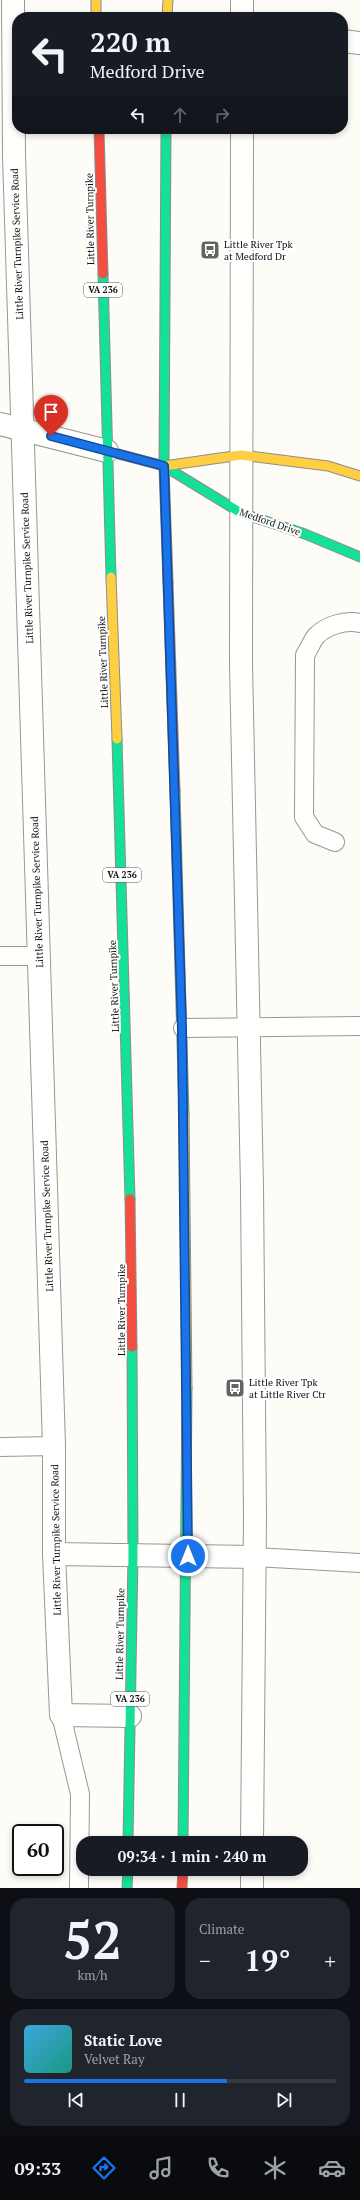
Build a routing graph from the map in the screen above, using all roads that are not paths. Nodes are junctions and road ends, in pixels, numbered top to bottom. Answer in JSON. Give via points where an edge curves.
{"nodes":[{"id":1,"x":13,"y":0,"type":"edge"},
{"id":2,"x":96,"y":0,"type":"edge"},
{"id":3,"x":168,"y":0,"type":"edge"},
{"id":4,"x":242,"y":0,"type":"edge"},
{"id":5,"x":13,"y":12,"type":"edge"},
{"id":6,"x":96,"y":12,"type":"edge"},
{"id":7,"x":167,"y":12,"type":"edge"},
{"id":8,"x":242,"y":12,"type":"edge"},
{"id":9,"x":348,"y":42,"type":"edge"},
{"id":10,"x":360,"y":43,"type":"edge"},
{"id":11,"x":14,"y":134,"type":"edge"},
{"id":12,"x":99,"y":134,"type":"edge"},
{"id":13,"x":166,"y":134,"type":"edge"},
{"id":14,"x":242,"y":134,"type":"edge"},
{"id":15,"x":0,"y":424,"type":"edge"},
{"id":16,"x":23,"y":428,"type":"junction"},
{"id":17,"x":107,"y":451,"type":"junction"},
{"id":18,"x":241,"y":455,"type":"junction"},
{"id":19,"x":164,"y":466,"type":"junction"},
{"id":20,"x":360,"y":476,"type":"edge"},
{"id":21,"x":241,"y":513,"type":"junction"},
{"id":22,"x":360,"y":558,"type":"edge"},
{"id":23,"x":360,"y":623,"type":"edge"},
{"id":24,"x":336,"y":842,"type":"dead end"},
{"id":25,"x":0,"y":956,"type":"edge"},
{"id":26,"x":39,"y":956,"type":"junction"},
{"id":27,"x":360,"y":1026,"type":"edge"},
{"id":28,"x":249,"y":1027,"type":"junction"},
{"id":29,"x":182,"y":1028,"type":"junction"},
{"id":30,"x":54,"y":1446,"type":"junction"},
{"id":31,"x":0,"y":1447,"type":"edge"},
{"id":32,"x":54,"y":1554,"type":"junction"},
{"id":33,"x":133,"y":1555,"type":"junction"},
{"id":34,"x":188,"y":1556,"type":"junction"},
{"id":35,"x":255,"y":1557,"type":"junction"},
{"id":36,"x":360,"y":1563,"type":"edge"},
{"id":37,"x":61,"y":1715,"type":"junction"},
{"id":38,"x":130,"y":1716,"type":"junction"},
{"id":39,"x":81,"y":1836,"type":"edge"},
{"id":40,"x":128,"y":1836,"type":"edge"},
{"id":41,"x":183,"y":1836,"type":"edge"},
{"id":42,"x":252,"y":1836,"type":"edge"},
{"id":43,"x":80,"y":1876,"type":"edge"},
{"id":44,"x":128,"y":1876,"type":"edge"},
{"id":45,"x":183,"y":1876,"type":"edge"},
{"id":46,"x":252,"y":1876,"type":"edge"},
{"id":47,"x":79,"y":1888,"type":"edge"},
{"id":48,"x":127,"y":1888,"type":"edge"},
{"id":49,"x":182,"y":1888,"type":"edge"},
{"id":50,"x":252,"y":1888,"type":"edge"}],
"edges":[{"from":1,"to":5,"type":"street","name":"Little River Turnpike Service Road"},
{"from":2,"to":6,"type":"main road"},
{"from":3,"to":7,"type":"main road"},
{"from":4,"to":8,"type":"street"},
{"from":9,"to":10,"type":"street"},
{"from":11,"to":16,"type":"street","name":"Little River Turnpike Service Road"},
{"from":12,"to":17,"type":"main road","name":"Little River Turnpike","number":"VA 236"},
{"from":13,"to":19,"type":"main road"},
{"from":14,"to":18,"type":"street"},
{"from":15,"to":16,"type":"street","name":"Medford Drive"},
{"from":16,"to":17,"type":"street","name":"Medford Drive"},
{"from":16,"to":26,"type":"street","name":"Little River Turnpike Service Road"},
{"from":17,"to":19,"type":"main road","name":"Medford Drive"},
{"from":17,"to":33,"type":"main road","name":"Little River Turnpike","number":"VA 236","via":[[132,1259]]},
{"from":18,"to":19,"type":"main road","name":"Medford Drive"},
{"from":18,"to":20,"type":"main road","name":"Medford Drive","via":[[328,466]]},
{"from":18,"to":21,"type":"street"},
{"from":19,"to":21,"type":"main road","name":"Medford Drive"},
{"from":19,"to":29,"type":"main road"},
{"from":21,"to":22,"type":"main road","name":"Medford Drive","via":[[306,534]]},
{"from":21,"to":28,"type":"street","via":[[241,664]]},
{"from":23,"to":24,"type":"lane","via":[[332,625],[316,636],[305,655],[304,817],[315,834]]},
{"from":25,"to":26,"type":"lane"},
{"from":26,"to":30,"type":"street","name":"Little River Turnpike Service Road"},
{"from":27,"to":28,"type":"lane"},
{"from":28,"to":29,"type":"lane"},
{"from":28,"to":35,"type":"street","via":[[253,1195]]},
{"from":29,"to":34,"type":"main road"},
{"from":30,"to":31,"type":"lane"},
{"from":30,"to":32,"type":"street","name":"Little River Turnpike Service Road"},
{"from":32,"to":33,"type":"street"},
{"from":32,"to":37,"type":"street","name":"Little River Turnpike Service Road"},
{"from":33,"to":34,"type":"street"},
{"from":33,"to":38,"type":"main road","name":"Little River Turnpike","number":"VA 236"},
{"from":34,"to":35,"type":"street"},
{"from":34,"to":41,"type":"main road"},
{"from":35,"to":36,"type":"lane"},
{"from":35,"to":42,"type":"street"},
{"from":37,"to":38,"type":"street"},
{"from":37,"to":39,"type":"lane","via":[[80,1794]]},
{"from":38,"to":40,"type":"main road","name":"Little River Turnpike","number":"VA 236"},
{"from":43,"to":47,"type":"lane"},
{"from":44,"to":48,"type":"main road"},
{"from":45,"to":49,"type":"main road"},
{"from":46,"to":50,"type":"street"}]}
